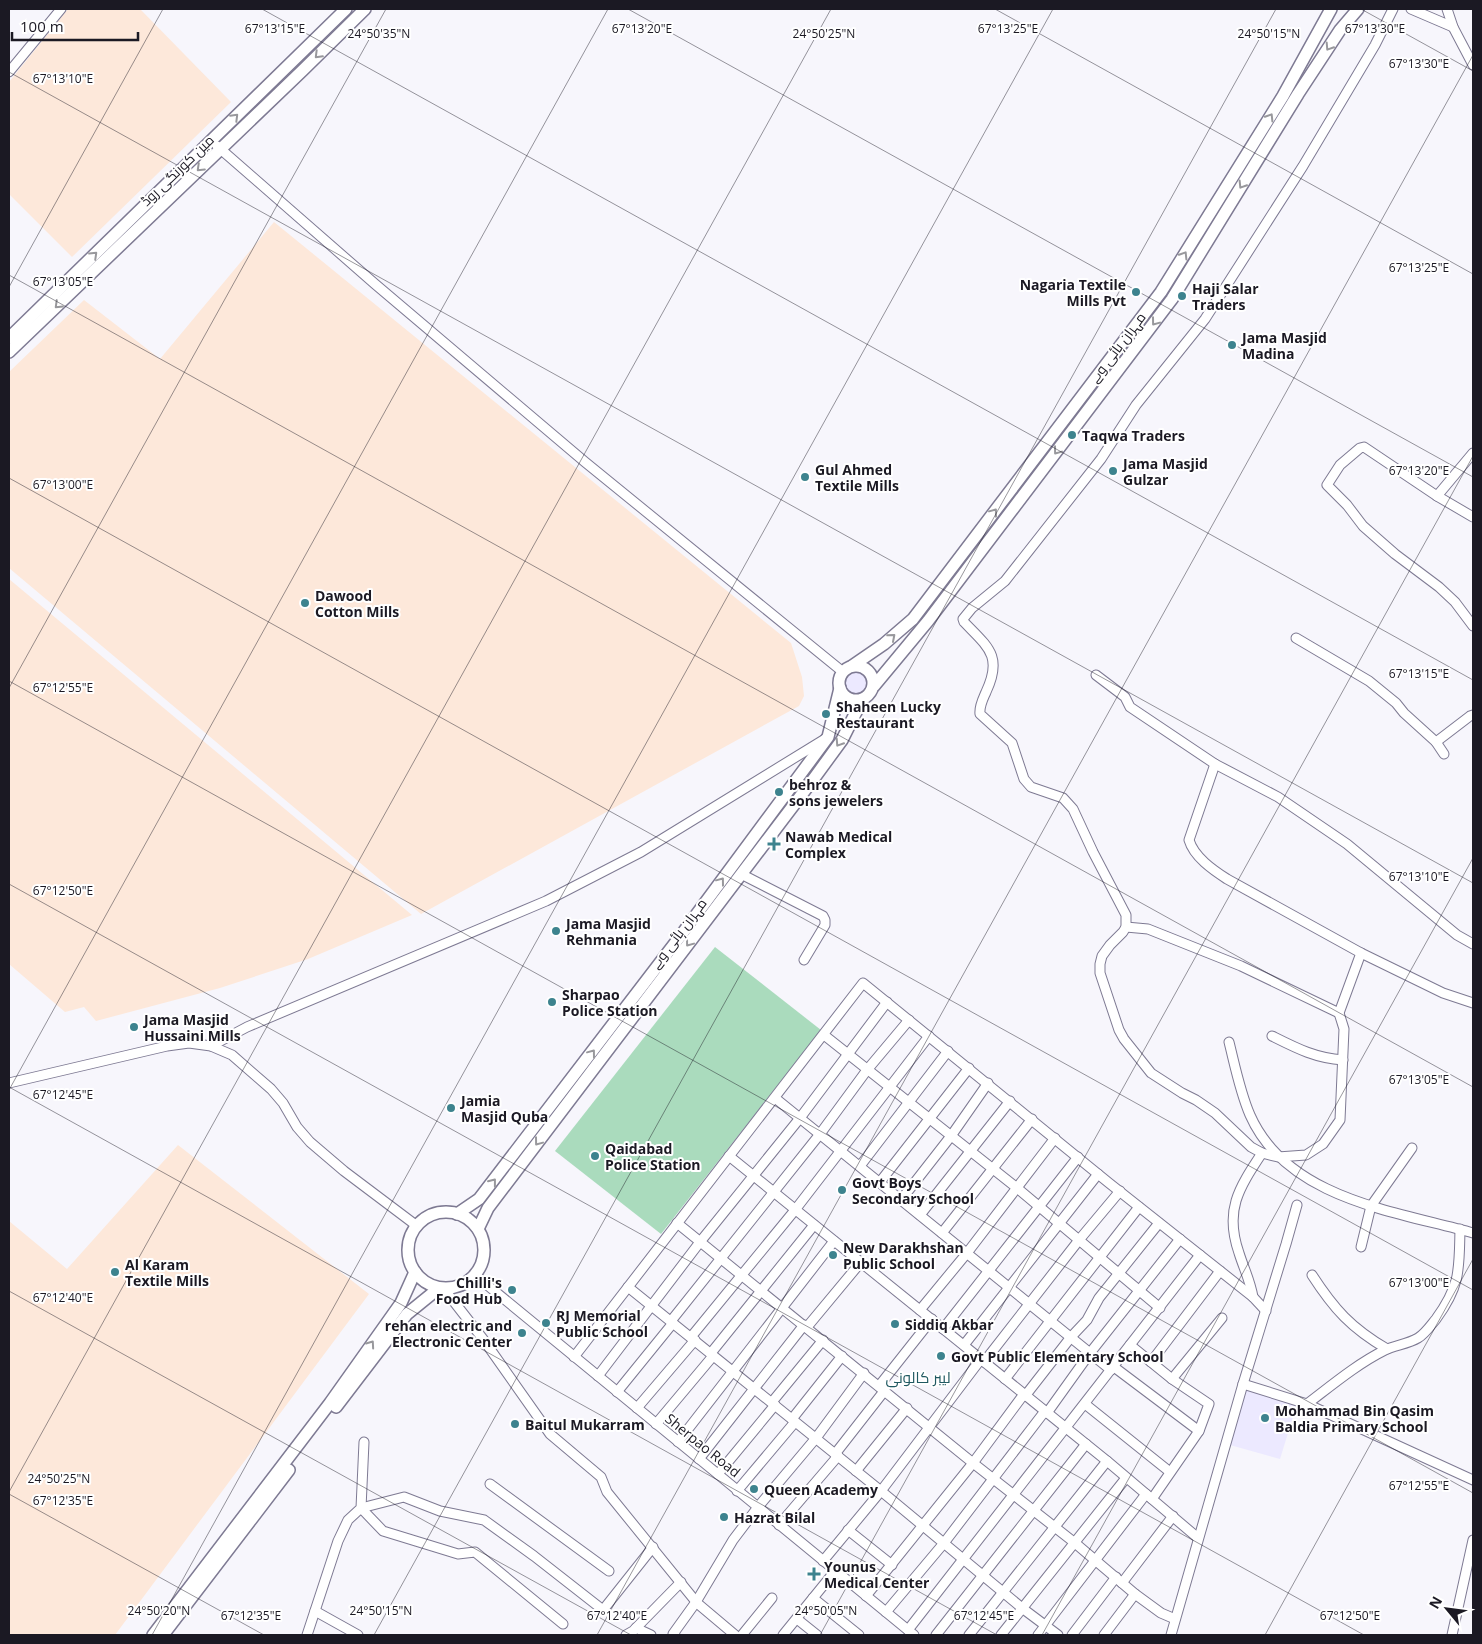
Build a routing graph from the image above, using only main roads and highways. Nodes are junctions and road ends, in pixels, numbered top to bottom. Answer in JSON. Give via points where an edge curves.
{"nodes":[{"id":1,"x":346,"y":9,"type":"edge"},
{"id":2,"x":364,"y":9,"type":"edge"},
{"id":3,"x":1332,"y":9,"type":"edge"},
{"id":4,"x":1358,"y":9,"type":"edge"},
{"id":5,"x":9,"y":338,"type":"edge"},
{"id":6,"x":9,"y":352,"type":"edge"},
{"id":7,"x":848,"y":669,"type":"junction"},
{"id":8,"x":874,"y":686,"type":"junction"},
{"id":9,"x":840,"y":688,"type":"junction"},
{"id":10,"x":862,"y":700,"type":"junction"},
{"id":11,"x":457,"y":1214,"type":"junction"},
{"id":12,"x":478,"y":1229,"type":"junction"},
{"id":13,"x":415,"y":1272,"type":"junction"},
{"id":14,"x":442,"y":1288,"type":"junction"},
{"id":15,"x":208,"y":1570,"type":"junction"},
{"id":16,"x":153,"y":1635,"type":"edge"},
{"id":17,"x":163,"y":1635,"type":"edge"}],
"edges":[{"from":5,"to":1,"type":"main road","name":"مین کورنگی روڈ","one_way":true},
{"from":2,"to":6,"type":"main road","name":"مین کورنگی روڈ","one_way":true},
{"from":7,"to":3,"type":"main road","one_way":true,"via":[[913,619],[1161,292],[1283,96]]},
{"from":4,"to":8,"type":"main road","name":"مہران ہائی وے","one_way":true,"via":[[1340,30],[1298,94],[1172,299],[928,621]]},
{"from":7,"to":8,"type":"main road","via":[[866,668],[871,673]]},
{"from":7,"to":9,"type":"main road","via":[[839,681]]},
{"from":8,"to":10,"type":"main road"},
{"from":9,"to":10,"type":"main road","via":[[849,699]]},
{"from":11,"to":9,"type":"main road","one_way":true,"via":[[479,1199],[828,737]]},
{"from":10,"to":12,"type":"main road","name":"مہران ہائی وے","one_way":true,"via":[[842,740],[488,1208]]},
{"from":11,"to":12,"type":"main road"},
{"from":11,"to":13,"type":"main road","via":[[435,1214],[417,1226],[408,1245],[408,1256]]},
{"from":12,"to":14,"type":"main road","via":[[484,1245],[483,1261],[475,1275],[455,1288]]},
{"from":13,"to":14,"type":"main road","via":[[430,1285]]},
{"from":15,"to":13,"type":"main road","one_way":true,"via":[[400,1303]]},
{"from":14,"to":15,"type":"main road","via":[[406,1314]]},
{"from":15,"to":16,"type":"main road"},
{"from":15,"to":17,"type":"main road"}]}
